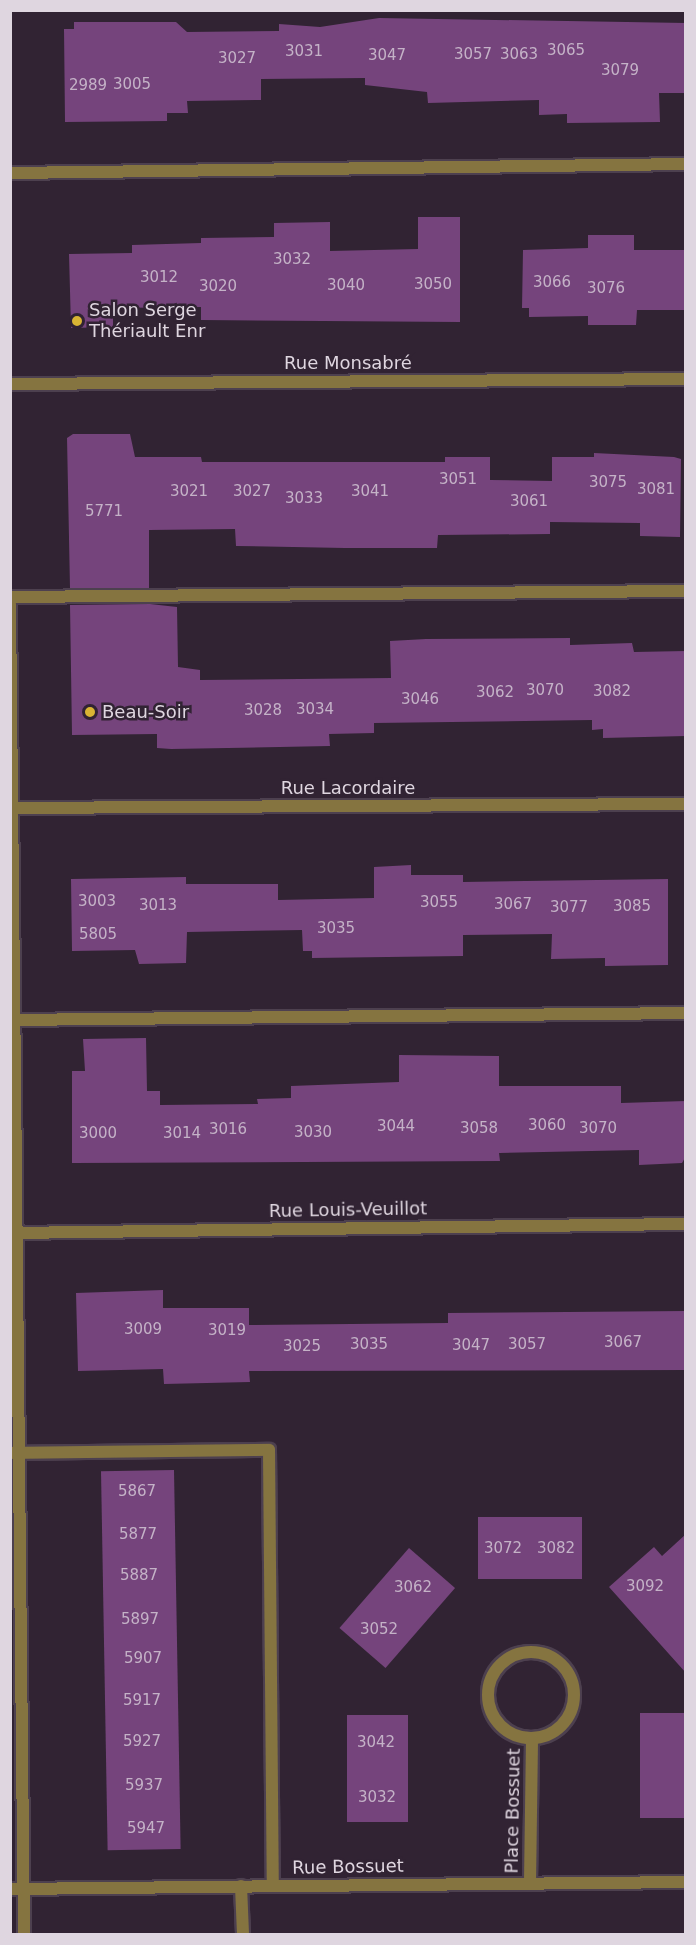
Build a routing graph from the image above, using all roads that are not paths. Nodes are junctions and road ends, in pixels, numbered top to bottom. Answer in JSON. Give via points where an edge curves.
{"nodes":[{"id":1,"x":686,"y":164,"type":"edge"},
{"id":2,"x":10,"y":172,"type":"edge"},
{"id":3,"x":686,"y":379,"type":"edge"},
{"id":4,"x":10,"y":384,"type":"edge"},
{"id":5,"x":686,"y":591,"type":"edge"},
{"id":6,"x":10,"y":597,"type":"edge"},
{"id":7,"x":10,"y":604,"type":"edge"},
{"id":8,"x":686,"y":804,"type":"edge"},
{"id":9,"x":12,"y":808,"type":"edge"},
{"id":10,"x":686,"y":1012,"type":"edge"},
{"id":11,"x":14,"y":1019,"type":"edge"},
{"id":12,"x":686,"y":1224,"type":"edge"},
{"id":13,"x":14,"y":1233,"type":"edge"},
{"id":14,"x":15,"y":1453,"type":"edge"},
{"id":15,"x":532,"y":1739,"type":"junction"},
{"id":16,"x":686,"y":1882,"type":"edge"},
{"id":17,"x":530,"y":1883,"type":"junction"},
{"id":18,"x":241,"y":1886,"type":"junction"},
{"id":19,"x":273,"y":1886,"type":"junction"},
{"id":20,"x":17,"y":1889,"type":"edge"},
{"id":21,"x":24,"y":1935,"type":"edge"},
{"id":22,"x":243,"y":1935,"type":"edge"}],
"edges":[{"from":1,"to":2,"type":"street"},
{"from":3,"to":4,"type":"street","name":"Rue Monsabré"},
{"from":5,"to":6,"type":"street"},
{"from":7,"to":9,"type":"street"},
{"from":8,"to":9,"type":"street","name":"Rue Lacordaire"},
{"from":9,"to":11,"type":"street"},
{"from":10,"to":11,"type":"street"},
{"from":11,"to":13,"type":"street"},
{"from":12,"to":13,"type":"street","name":"Rue Louis-Veuillot"},
{"from":13,"to":14,"type":"street"},
{"from":14,"to":19,"type":"street","via":[[269,1450]]},
{"from":14,"to":20,"type":"street"},
{"from":15,"to":15,"type":"street","name":"Place Bossuet","via":[[559,1729],[572,1712],[575,1691],[571,1677],[552,1656],[525,1652],[499,1665],[491,1678],[489,1706],[505,1730]]},
{"from":15,"to":17,"type":"street","name":"Place Bossuet"},
{"from":16,"to":17,"type":"street","name":"Rue Bossuet"},
{"from":17,"to":19,"type":"street","name":"Rue Bossuet"},
{"from":18,"to":19,"type":"street","name":"Rue Bossuet"},
{"from":18,"to":20,"type":"street","name":"Rue Bossuet"},
{"from":18,"to":22,"type":"street"},
{"from":20,"to":21,"type":"street"}]}
